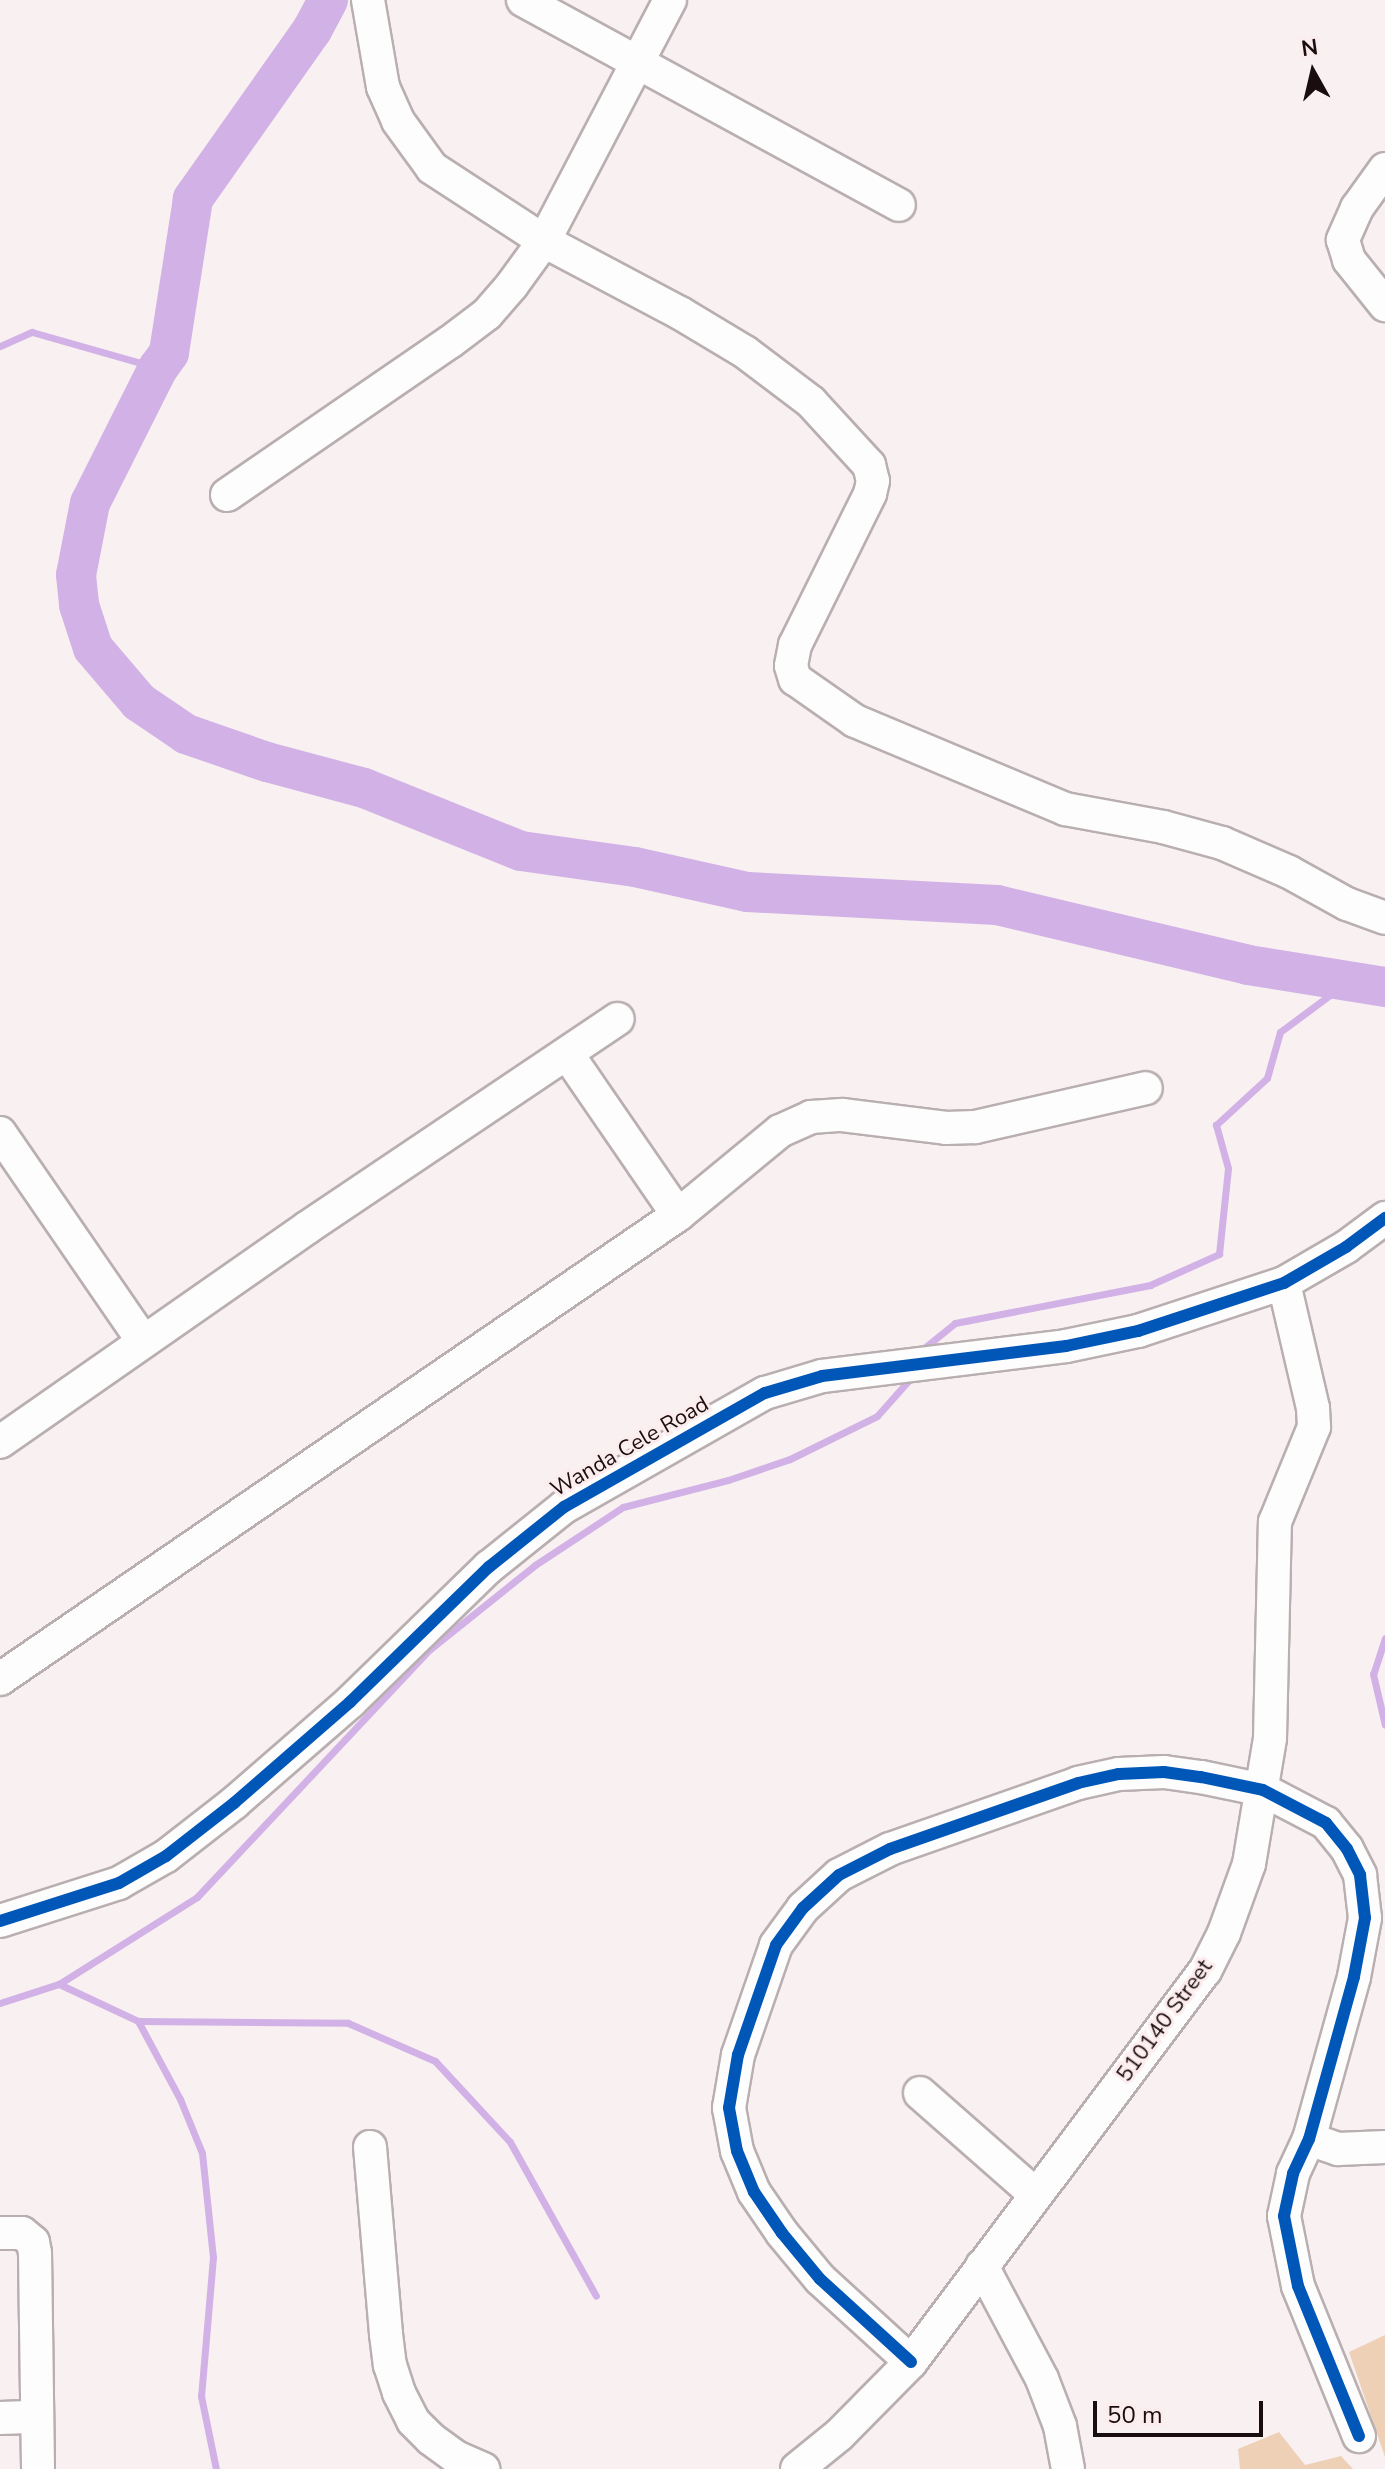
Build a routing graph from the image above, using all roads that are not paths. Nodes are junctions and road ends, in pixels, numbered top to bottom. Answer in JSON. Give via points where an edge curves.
{"nodes":[{"id":1,"x":368,"y":0,"type":"edge"},
{"id":2,"x":523,"y":0,"type":"edge"},
{"id":3,"x":670,"y":0,"type":"edge"},
{"id":4,"x":636,"y":63,"type":"junction"},
{"id":5,"x":1385,"y":169,"type":"edge"},
{"id":6,"x":899,"y":205,"type":"dead end"},
{"id":7,"x":544,"y":241,"type":"junction"},
{"id":8,"x":1385,"y":305,"type":"edge"},
{"id":9,"x":227,"y":495,"type":"dead end"},
{"id":10,"x":1385,"y":918,"type":"edge"},
{"id":11,"x":618,"y":1019,"type":"dead end"},
{"id":12,"x":568,"y":1055,"type":"junction"},
{"id":13,"x":1146,"y":1088,"type":"dead end"},
{"id":14,"x":0,"y":1133,"type":"edge"},
{"id":15,"x":678,"y":1215,"type":"junction"},
{"id":16,"x":1385,"y":1218,"type":"edge"},
{"id":17,"x":1284,"y":1283,"type":"junction"},
{"id":18,"x":143,"y":1341,"type":"junction"},
{"id":19,"x":0,"y":1442,"type":"edge"},
{"id":20,"x":0,"y":1679,"type":"edge"},
{"id":21,"x":1263,"y":1790,"type":"junction"},
{"id":22,"x":0,"y":1921,"type":"edge"},
{"id":23,"x":920,"y":2093,"type":"dead end"},
{"id":24,"x":1309,"y":2139,"type":"junction"},
{"id":25,"x":370,"y":2147,"type":"dead end"},
{"id":26,"x":1385,"y":2147,"type":"edge"},
{"id":27,"x":1036,"y":2195,"type":"junction"},
{"id":28,"x":0,"y":2233,"type":"edge"},
{"id":29,"x":982,"y":2266,"type":"junction"},
{"id":30,"x":911,"y":2362,"type":"junction"},
{"id":31,"x":36,"y":2417,"type":"junction"},
{"id":32,"x":0,"y":2418,"type":"edge"},
{"id":33,"x":1359,"y":2436,"type":"dead end"},
{"id":34,"x":38,"y":2469,"type":"edge"},
{"id":35,"x":483,"y":2469,"type":"edge"},
{"id":36,"x":797,"y":2469,"type":"edge"},
{"id":37,"x":1068,"y":2469,"type":"edge"}],
"edges":[{"from":1,"to":7,"type":"street","via":[[383,87],[398,121],[432,168]]},
{"from":2,"to":4,"type":"street"},
{"from":3,"to":4,"type":"street"},
{"from":4,"to":6,"type":"street"},
{"from":4,"to":7,"type":"street"},
{"from":5,"to":8,"type":"street","via":[[1357,208],[1343,240],[1349,260]]},
{"from":7,"to":9,"type":"street","via":[[487,314]]},
{"from":7,"to":10,"type":"street","via":[[745,352],[811,402],[869,465],[870,494],[795,645],[791,666],[795,679],[809,691],[855,721],[1065,809],[1222,843]]},
{"from":11,"to":12,"type":"street"},
{"from":12,"to":15,"type":"street"},
{"from":12,"to":18,"type":"street"},
{"from":13,"to":15,"type":"street","via":[[975,1127],[811,1117],[780,1131]]},
{"from":14,"to":18,"type":"street"},
{"from":15,"to":20,"type":"street"},
{"from":16,"to":17,"type":"street","name":"Wanda Cele Road"},
{"from":17,"to":21,"type":"street","name":"510140 Street","via":[[1314,1427],[1275,1522],[1270,1738]]},
{"from":17,"to":22,"type":"street","name":"Wanda Cele Road","via":[[1109,1337],[822,1376],[765,1393],[564,1507],[489,1567],[350,1702],[166,1856],[119,1883]]},
{"from":18,"to":19,"type":"street"},
{"from":21,"to":24,"type":"street","via":[[1326,1823],[1360,1875],[1365,1918],[1354,1977]]},
{"from":21,"to":27,"type":"street","name":"510140 Street","via":[[1249,1864],[1205,1971]]},
{"from":21,"to":30,"type":"street","via":[[1164,1772],[1078,1783],[890,1849],[839,1875],[803,1908],[776,1945],[738,2055],[729,2108],[737,2151],[754,2192],[782,2233],[820,2279]]},
{"from":23,"to":27,"type":"street"},
{"from":24,"to":26,"type":"street","via":[[1338,2149]]},
{"from":24,"to":33,"type":"street","via":[[1293,2174],[1284,2216],[1288,2243],[1298,2286]]},
{"from":25,"to":35,"type":"street","via":[[387,2344],[399,2393],[413,2421],[431,2439]]},
{"from":27,"to":29,"type":"street","name":"510140 Street"},
{"from":28,"to":31,"type":"street","via":[[22,2233],[33,2242]]},
{"from":29,"to":30,"type":"street","name":"510140 Street"},
{"from":29,"to":37,"type":"street","via":[[1042,2379],[1060,2426]]},
{"from":30,"to":36,"type":"street","name":"510140 Street"},
{"from":31,"to":32,"type":"street"},
{"from":31,"to":34,"type":"street"}]}
